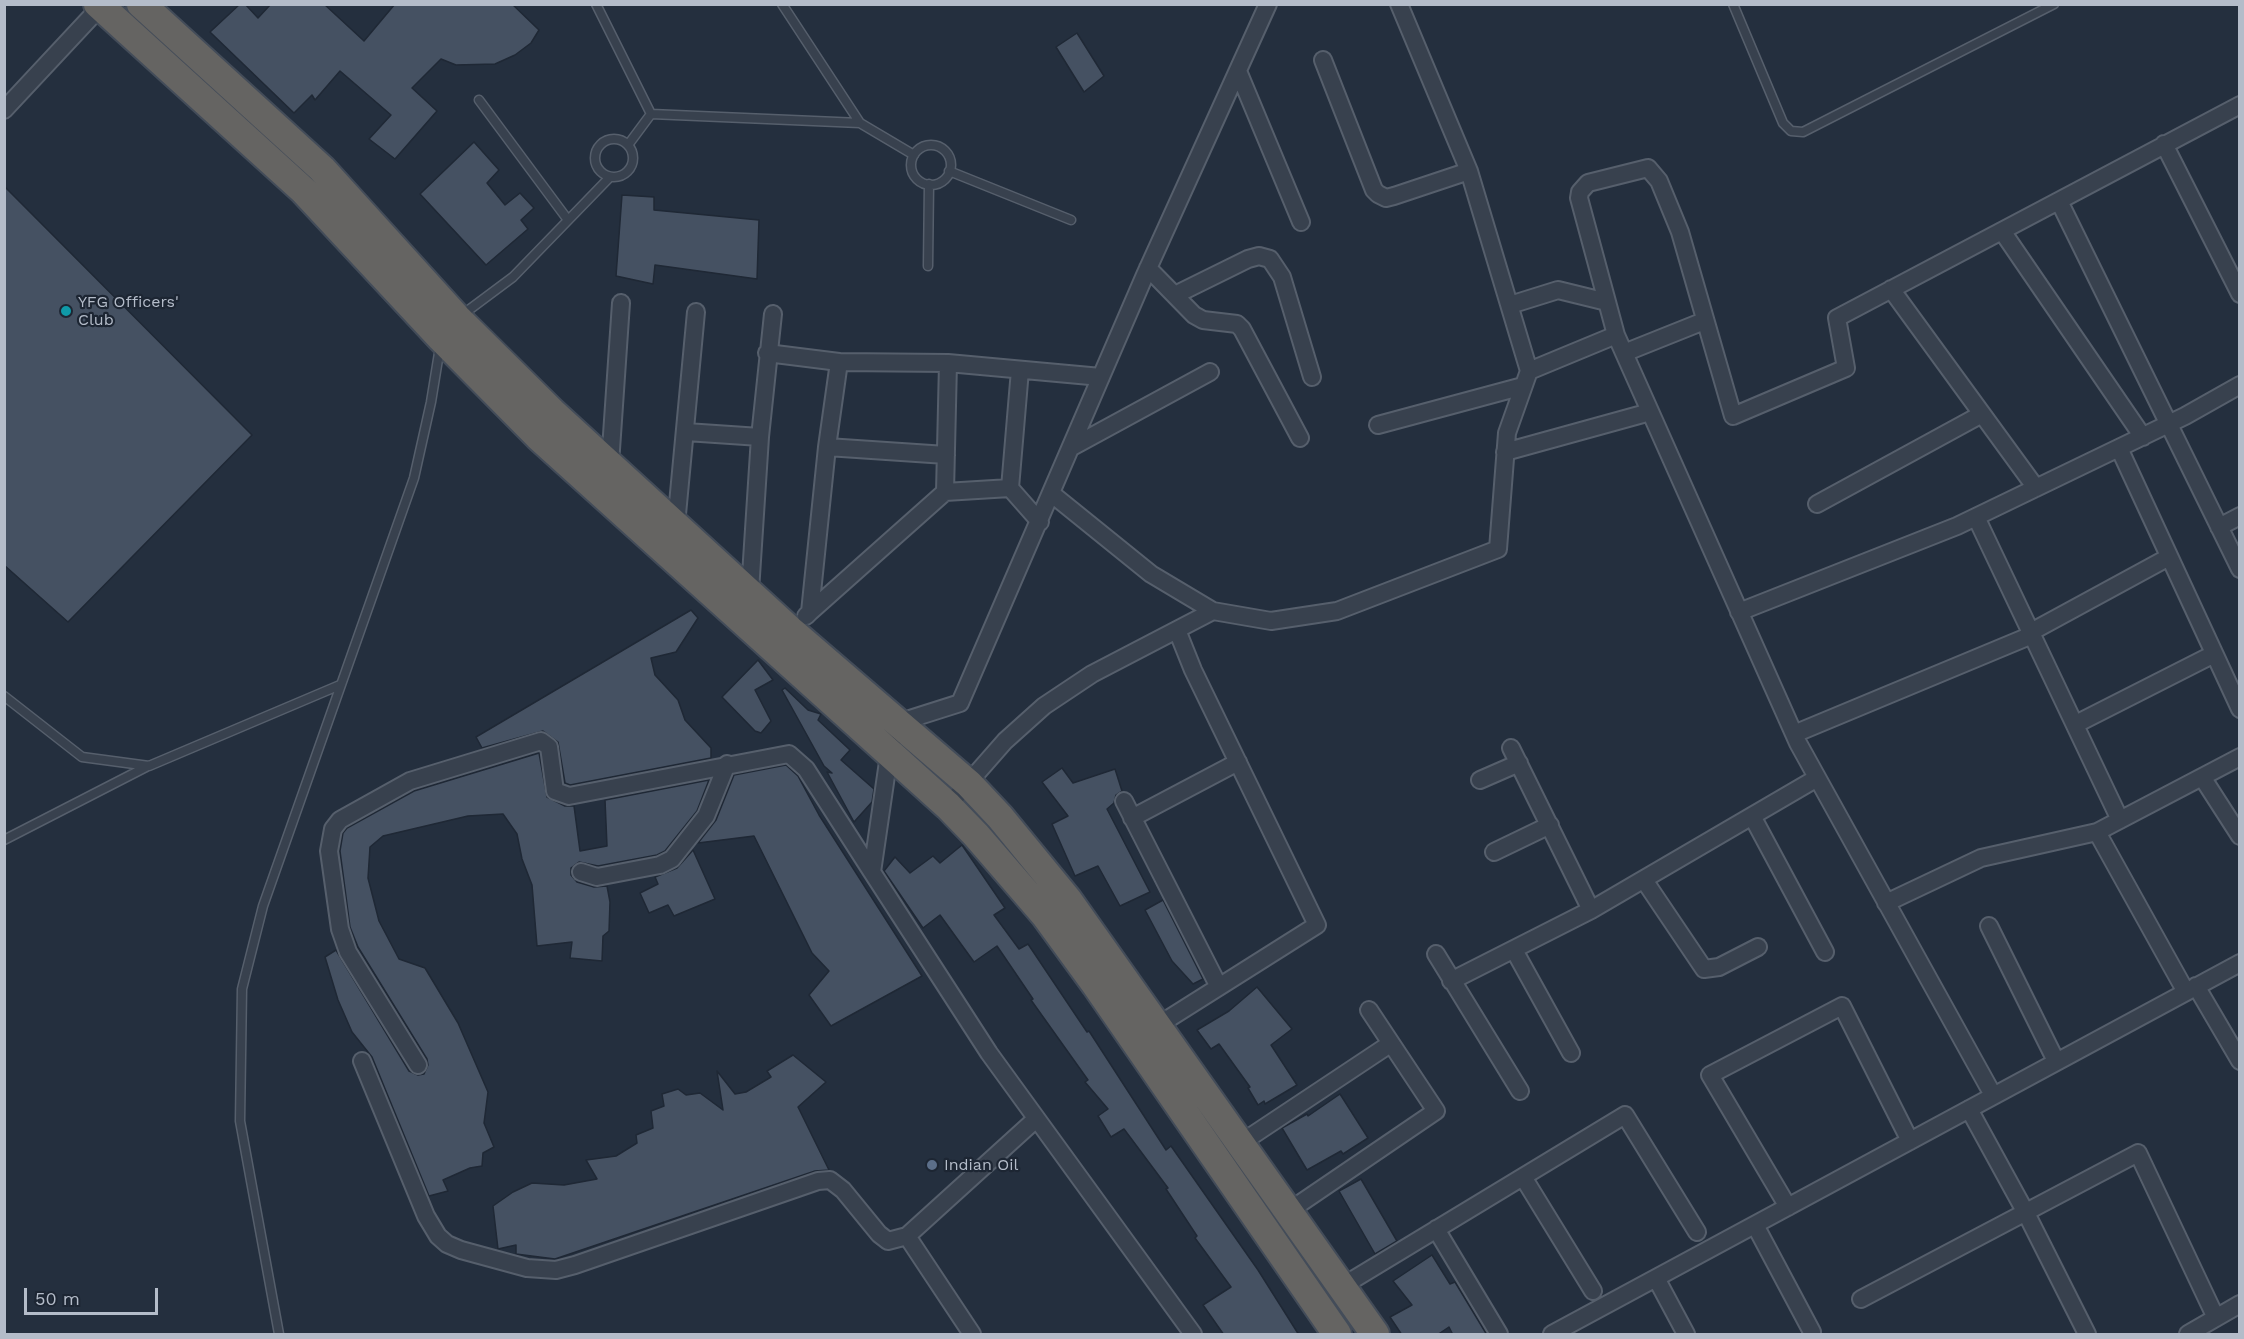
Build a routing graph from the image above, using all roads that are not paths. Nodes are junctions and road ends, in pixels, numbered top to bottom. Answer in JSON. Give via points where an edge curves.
{"nodes":[{"id":1,"x":141,"y":4,"type":"edge"},
{"id":2,"x":596,"y":4,"type":"edge"},
{"id":3,"x":782,"y":4,"type":"edge"},
{"id":4,"x":1268,"y":4,"type":"edge"},
{"id":5,"x":1399,"y":4,"type":"edge"},
{"id":6,"x":1733,"y":4,"type":"edge"},
{"id":7,"x":2054,"y":4,"type":"edge"},
{"id":8,"x":100,"y":5,"type":"edge"},
{"id":9,"x":1323,"y":60,"type":"dead end"},
{"id":10,"x":1238,"y":71,"type":"junction"},
{"id":11,"x":479,"y":100,"type":"dead end"},
{"id":12,"x":2240,"y":105,"type":"edge"},
{"id":13,"x":4,"y":110,"type":"edge"},
{"id":14,"x":651,"y":114,"type":"junction"},
{"id":15,"x":860,"y":123,"type":"junction"},
{"id":16,"x":2164,"y":144,"type":"junction"},
{"id":17,"x":628,"y":145,"type":"junction"},
{"id":18,"x":914,"y":155,"type":"junction"},
{"id":19,"x":950,"y":171,"type":"junction"},
{"id":20,"x":1468,"y":171,"type":"junction"},
{"id":21,"x":610,"y":177,"type":"junction"},
{"id":22,"x":929,"y":184,"type":"junction"},
{"id":23,"x":2059,"y":201,"type":"junction"},
{"id":24,"x":568,"y":220,"type":"junction"},
{"id":25,"x":1071,"y":220,"type":"dead end"},
{"id":26,"x":1301,"y":222,"type":"dead end"},
{"id":27,"x":2002,"y":231,"type":"junction"},
{"id":28,"x":928,"y":266,"type":"dead end"},
{"id":29,"x":1148,"y":268,"type":"junction"},
{"id":30,"x":1891,"y":289,"type":"junction"},
{"id":31,"x":2240,"y":294,"type":"edge"},
{"id":32,"x":1175,"y":295,"type":"junction"},
{"id":33,"x":1607,"y":302,"type":"junction"},
{"id":34,"x":621,"y":303,"type":"dead end"},
{"id":35,"x":1510,"y":305,"type":"junction"},
{"id":36,"x":696,"y":312,"type":"dead end"},
{"id":37,"x":773,"y":314,"type":"dead end"},
{"id":38,"x":1704,"y":321,"type":"junction"},
{"id":39,"x":449,"y":328,"type":"junction"},
{"id":40,"x":1616,"y":335,"type":"junction"},
{"id":41,"x":767,"y":353,"type":"junction"},
{"id":42,"x":1624,"y":353,"type":"junction"},
{"id":43,"x":839,"y":362,"type":"junction"},
{"id":44,"x":948,"y":363,"type":"junction"},
{"id":45,"x":1020,"y":370,"type":"junction"},
{"id":46,"x":1210,"y":372,"type":"dead end"},
{"id":47,"x":1101,"y":377,"type":"junction"},
{"id":48,"x":1312,"y":377,"type":"dead end"},
{"id":49,"x":1526,"y":379,"type":"junction"},
{"id":50,"x":2240,"y":385,"type":"edge"},
{"id":51,"x":1650,"y":412,"type":"junction"},
{"id":52,"x":1982,"y":414,"type":"junction"},
{"id":53,"x":2170,"y":423,"type":"junction"},
{"id":54,"x":1378,"y":425,"type":"dead end"},
{"id":55,"x":686,"y":432,"type":"junction"},
{"id":56,"x":760,"y":437,"type":"junction"},
{"id":57,"x":2142,"y":437,"type":"junction"},
{"id":58,"x":1300,"y":438,"type":"dead end"},
{"id":59,"x":827,"y":447,"type":"junction"},
{"id":60,"x":1072,"y":447,"type":"junction"},
{"id":61,"x":2119,"y":448,"type":"junction"},
{"id":62,"x":1505,"y":452,"type":"junction"},
{"id":63,"x":946,"y":455,"type":"junction"},
{"id":64,"x":610,"y":464,"type":"junction"},
{"id":65,"x":1010,"y":488,"type":"junction"},
{"id":66,"x":2036,"y":488,"type":"junction"},
{"id":67,"x":945,"y":492,"type":"junction"},
{"id":68,"x":1052,"y":494,"type":"junction"},
{"id":69,"x":1817,"y":504,"type":"dead end"},
{"id":70,"x":2240,"y":516,"type":"edge"},
{"id":71,"x":1976,"y":517,"type":"junction"},
{"id":72,"x":1040,"y":522,"type":"junction"},
{"id":73,"x":676,"y":525,"type":"junction"},
{"id":74,"x":2219,"y":527,"type":"junction"},
{"id":75,"x":657,"y":546,"type":"junction"},
{"id":76,"x":2169,"y":557,"type":"junction"},
{"id":77,"x":2240,"y":569,"type":"edge"},
{"id":78,"x":750,"y":591,"type":"junction"},
{"id":79,"x":1214,"y":611,"type":"junction"},
{"id":80,"x":1739,"y":612,"type":"junction"},
{"id":81,"x":800,"y":621,"type":"junction"},
{"id":82,"x":1177,"y":630,"type":"junction"},
{"id":83,"x":2032,"y":634,"type":"junction"},
{"id":84,"x":2214,"y":654,"type":"junction"},
{"id":85,"x":340,"y":685,"type":"junction"},
{"id":86,"x":4,"y":696,"type":"edge"},
{"id":87,"x":2240,"y":709,"type":"edge"},
{"id":88,"x":897,"y":723,"type":"junction"},
{"id":89,"x":2076,"y":724,"type":"junction"},
{"id":90,"x":1794,"y":734,"type":"junction"},
{"id":91,"x":1511,"y":748,"type":"dead end"},
{"id":92,"x":889,"y":755,"type":"junction"},
{"id":93,"x":2240,"y":757,"type":"edge"},
{"id":94,"x":1238,"y":762,"type":"junction"},
{"id":95,"x":1519,"y":763,"type":"junction"},
{"id":96,"x":726,"y":764,"type":"junction"},
{"id":97,"x":149,"y":766,"type":"junction"},
{"id":98,"x":2202,"y":777,"type":"junction"},
{"id":99,"x":1817,"y":778,"type":"junction"},
{"id":100,"x":1480,"y":780,"type":"dead end"},
{"id":101,"x":969,"y":784,"type":"junction"},
{"id":102,"x":1124,"y":801,"type":"dead end"},
{"id":103,"x":948,"y":806,"type":"junction"},
{"id":104,"x":1752,"y":816,"type":"junction"},
{"id":105,"x":1132,"y":818,"type":"junction"},
{"id":106,"x":2120,"y":820,"type":"junction"},
{"id":107,"x":1550,"y":825,"type":"junction"},
{"id":108,"x":2097,"y":832,"type":"junction"},
{"id":109,"x":2240,"y":836,"type":"edge"},
{"id":110,"x":4,"y":840,"type":"edge"},
{"id":111,"x":1494,"y":852,"type":"dead end"},
{"id":112,"x":581,"y":872,"type":"dead end"},
{"id":113,"x":872,"y":872,"type":"junction"},
{"id":114,"x":1644,"y":880,"type":"junction"},
{"id":115,"x":1886,"y":903,"type":"junction"},
{"id":116,"x":1591,"y":910,"type":"junction"},
{"id":117,"x":1989,"y":926,"type":"dead end"},
{"id":118,"x":1758,"y":947,"type":"dead end"},
{"id":119,"x":1514,"y":950,"type":"junction"},
{"id":120,"x":1825,"y":952,"type":"dead end"},
{"id":121,"x":1436,"y":954,"type":"dead end"},
{"id":122,"x":2240,"y":963,"type":"edge"},
{"id":123,"x":1451,"y":981,"type":"junction"},
{"id":124,"x":1219,"y":987,"type":"junction"},
{"id":125,"x":2191,"y":989,"type":"junction"},
{"id":126,"x":1369,"y":1010,"type":"dead end"},
{"id":127,"x":1157,"y":1026,"type":"junction"},
{"id":128,"x":1390,"y":1044,"type":"junction"},
{"id":129,"x":1571,"y":1053,"type":"dead end"},
{"id":130,"x":2240,"y":1060,"type":"edge"},
{"id":131,"x":362,"y":1061,"type":"dead end"},
{"id":132,"x":2056,"y":1062,"type":"junction"},
{"id":133,"x":418,"y":1065,"type":"dead end"},
{"id":134,"x":1520,"y":1091,"type":"dead end"},
{"id":135,"x":1994,"y":1095,"type":"junction"},
{"id":136,"x":1969,"y":1109,"type":"junction"},
{"id":137,"x":1036,"y":1119,"type":"junction"},
{"id":138,"x":1910,"y":1141,"type":"junction"},
{"id":139,"x":1241,"y":1143,"type":"junction"},
{"id":140,"x":1522,"y":1177,"type":"junction"},
{"id":141,"x":1788,"y":1207,"type":"junction"},
{"id":142,"x":1289,"y":1211,"type":"junction"},
{"id":143,"x":2026,"y":1213,"type":"junction"},
{"id":144,"x":1755,"y":1225,"type":"junction"},
{"id":145,"x":1436,"y":1229,"type":"junction"},
{"id":146,"x":1697,"y":1232,"type":"dead end"},
{"id":147,"x":908,"y":1236,"type":"junction"},
{"id":148,"x":1656,"y":1278,"type":"junction"},
{"id":149,"x":1341,"y":1287,"type":"junction"},
{"id":150,"x":1593,"y":1291,"type":"dead end"},
{"id":151,"x":1861,"y":1299,"type":"dead end"},
{"id":152,"x":2240,"y":1304,"type":"edge"},
{"id":153,"x":2216,"y":1318,"type":"junction"},
{"id":154,"x":1561,"y":1332,"type":"edge"},
{"id":155,"x":1812,"y":1332,"type":"dead end"},
{"id":156,"x":279,"y":1335,"type":"edge"},
{"id":157,"x":972,"y":1335,"type":"edge"},
{"id":158,"x":1193,"y":1335,"type":"edge"},
{"id":159,"x":1338,"y":1335,"type":"edge"},
{"id":160,"x":1375,"y":1335,"type":"edge"},
{"id":161,"x":1499,"y":1335,"type":"edge"},
{"id":162,"x":1686,"y":1335,"type":"edge"},
{"id":163,"x":2087,"y":1335,"type":"edge"},
{"id":164,"x":2188,"y":1335,"type":"edge"}],
"edges":[{"from":1,"to":39,"type":"highway","via":[[322,170]]},
{"from":2,"to":14,"type":"lane"},
{"from":3,"to":15,"type":"lane"},
{"from":4,"to":10,"type":"street"},
{"from":5,"to":20,"type":"street"},
{"from":6,"to":7,"type":"lane","via":[[1783,123],[1791,130],[1803,132]]},
{"from":8,"to":13,"type":"street"},
{"from":8,"to":39,"type":"highway"},
{"from":9,"to":20,"type":"street","via":[[1378,194],[1394,196]]},
{"from":10,"to":26,"type":"street"},
{"from":10,"to":29,"type":"street"},
{"from":11,"to":24,"type":"lane"},
{"from":12,"to":16,"type":"street"},
{"from":14,"to":15,"type":"lane"},
{"from":14,"to":17,"type":"lane"},
{"from":15,"to":18,"type":"lane"},
{"from":16,"to":23,"type":"street"},
{"from":16,"to":31,"type":"street"},
{"from":17,"to":21,"type":"lane","via":[[633,157],[630,169],[621,176]]},
{"from":17,"to":21,"type":"lane","via":[[610,140],[599,147],[597,166]]},
{"from":18,"to":19,"type":"lane","via":[[924,146],[937,146],[950,158]]},
{"from":18,"to":22,"type":"lane","via":[[913,174]]},
{"from":19,"to":22,"type":"lane","via":[[942,181]]},
{"from":19,"to":25,"type":"lane"},
{"from":20,"to":35,"type":"street"},
{"from":21,"to":24,"type":"lane"},
{"from":22,"to":28,"type":"lane"},
{"from":23,"to":27,"type":"street"},
{"from":23,"to":53,"type":"street"},
{"from":24,"to":39,"type":"lane","via":[[513,277]]},
{"from":27,"to":30,"type":"street"},
{"from":27,"to":57,"type":"street"},
{"from":29,"to":32,"type":"street"},
{"from":29,"to":47,"type":"street"},
{"from":30,"to":38,"type":"street","via":[[1837,318],[1846,368],[1733,416]]},
{"from":30,"to":52,"type":"street"},
{"from":32,"to":48,"type":"street","via":[[1248,259],[1270,259],[1282,277]]},
{"from":32,"to":58,"type":"street","via":[[1203,320],[1237,324],[1242,329]]},
{"from":33,"to":35,"type":"street","via":[[1558,290]]},
{"from":33,"to":38,"type":"street","via":[[1580,192],[1588,183],[1648,168],[1659,181],[1680,232]]},
{"from":33,"to":40,"type":"street"},
{"from":34,"to":64,"type":"street"},
{"from":35,"to":49,"type":"street"},
{"from":36,"to":55,"type":"street"},
{"from":37,"to":41,"type":"street"},
{"from":38,"to":42,"type":"street"},
{"from":39,"to":64,"type":"highway"},
{"from":39,"to":75,"type":"highway","via":[[538,436]]},
{"from":39,"to":85,"type":"lane","via":[[414,478]]},
{"from":40,"to":42,"type":"street"},
{"from":40,"to":49,"type":"street"},
{"from":41,"to":43,"type":"street"},
{"from":41,"to":56,"type":"street"},
{"from":42,"to":51,"type":"street"},
{"from":43,"to":44,"type":"street"},
{"from":43,"to":59,"type":"street"},
{"from":44,"to":45,"type":"street"},
{"from":44,"to":63,"type":"street"},
{"from":45,"to":47,"type":"street"},
{"from":45,"to":65,"type":"street"},
{"from":46,"to":60,"type":"street"},
{"from":47,"to":60,"type":"street"},
{"from":49,"to":54,"type":"street"},
{"from":49,"to":62,"type":"street","via":[[1507,433]]},
{"from":50,"to":53,"type":"street"},
{"from":51,"to":62,"type":"street"},
{"from":51,"to":80,"type":"street"},
{"from":52,"to":66,"type":"street"},
{"from":52,"to":69,"type":"street"},
{"from":53,"to":57,"type":"street"},
{"from":53,"to":74,"type":"street"},
{"from":55,"to":56,"type":"street"},
{"from":55,"to":73,"type":"street"},
{"from":56,"to":78,"type":"street"},
{"from":57,"to":61,"type":"street"},
{"from":59,"to":63,"type":"street"},
{"from":59,"to":81,"type":"street"},
{"from":60,"to":68,"type":"street"},
{"from":61,"to":66,"type":"street"},
{"from":61,"to":76,"type":"street"},
{"from":62,"to":79,"type":"street","via":[[1498,549],[1337,610],[1271,621]]},
{"from":63,"to":67,"type":"street"},
{"from":64,"to":73,"type":"highway"},
{"from":65,"to":67,"type":"street"},
{"from":65,"to":72,"type":"street"},
{"from":66,"to":71,"type":"street"},
{"from":67,"to":81,"type":"street"},
{"from":68,"to":72,"type":"street"},
{"from":68,"to":79,"type":"street","via":[[1151,574]]},
{"from":70,"to":74,"type":"street"},
{"from":71,"to":80,"type":"street"},
{"from":71,"to":83,"type":"street"},
{"from":72,"to":88,"type":"street","via":[[960,703]]},
{"from":73,"to":75,"type":"street"},
{"from":73,"to":78,"type":"highway"},
{"from":74,"to":77,"type":"street"},
{"from":75,"to":92,"type":"highway"},
{"from":76,"to":83,"type":"street"},
{"from":76,"to":84,"type":"street"},
{"from":78,"to":81,"type":"highway"},
{"from":79,"to":82,"type":"street"},
{"from":80,"to":90,"type":"street"},
{"from":81,"to":88,"type":"highway"},
{"from":82,"to":94,"type":"street"},
{"from":82,"to":101,"type":"street","via":[[1092,674],[1044,706],[1005,741]]},
{"from":83,"to":89,"type":"street"},
{"from":83,"to":90,"type":"street"},
{"from":84,"to":87,"type":"street"},
{"from":84,"to":89,"type":"street"},
{"from":85,"to":97,"type":"lane"},
{"from":85,"to":156,"type":"lane","via":[[263,906],[242,989],[240,1121]]},
{"from":86,"to":97,"type":"lane","via":[[82,756]]},
{"from":88,"to":92,"type":"street"},
{"from":88,"to":101,"type":"highway"},
{"from":89,"to":106,"type":"street"},
{"from":90,"to":99,"type":"street"},
{"from":91,"to":95,"type":"street"},
{"from":92,"to":103,"type":"highway"},
{"from":92,"to":113,"type":"street"},
{"from":93,"to":98,"type":"street"},
{"from":94,"to":105,"type":"street"},
{"from":94,"to":124,"type":"street","via":[[1317,925]]},
{"from":95,"to":100,"type":"street"},
{"from":95,"to":107,"type":"street"},
{"from":96,"to":112,"type":"street","via":[[706,816],[672,859],[660,865],[597,877]]},
{"from":96,"to":113,"type":"street","via":[[779,754],[797,759]]},
{"from":96,"to":133,"type":"street","via":[[560,795],[552,784],[549,747],[541,741],[410,781],[340,820],[333,829],[329,851],[344,943]]},
{"from":97,"to":110,"type":"lane"},
{"from":98,"to":106,"type":"street"},
{"from":98,"to":109,"type":"street"},
{"from":99,"to":104,"type":"street"},
{"from":99,"to":115,"type":"street"},
{"from":101,"to":103,"type":"street"},
{"from":101,"to":127,"type":"highway","via":[[1068,900]]},
{"from":102,"to":105,"type":"street"},
{"from":103,"to":159,"type":"highway","via":[[1029,897],[1077,959]]},
{"from":104,"to":114,"type":"street"},
{"from":104,"to":120,"type":"street"},
{"from":105,"to":124,"type":"street"},
{"from":106,"to":108,"type":"street"},
{"from":107,"to":111,"type":"street"},
{"from":107,"to":116,"type":"street"},
{"from":108,"to":115,"type":"street","via":[[1981,858]]},
{"from":108,"to":125,"type":"street"},
{"from":113,"to":137,"type":"street"},
{"from":114,"to":116,"type":"street"},
{"from":114,"to":118,"type":"street","via":[[1704,969],[1719,967]]},
{"from":115,"to":135,"type":"street"},
{"from":116,"to":119,"type":"street"},
{"from":117,"to":132,"type":"street"},
{"from":119,"to":123,"type":"street"},
{"from":119,"to":129,"type":"street"},
{"from":121,"to":123,"type":"street"},
{"from":122,"to":125,"type":"street"},
{"from":123,"to":134,"type":"street"},
{"from":124,"to":127,"type":"street"},
{"from":125,"to":130,"type":"street"},
{"from":125,"to":132,"type":"street"},
{"from":126,"to":128,"type":"street"},
{"from":127,"to":139,"type":"highway"},
{"from":128,"to":139,"type":"street"},
{"from":128,"to":142,"type":"street","via":[[1436,1111]]},
{"from":131,"to":147,"type":"street","via":[[426,1216],[438,1236],[461,1250],[527,1268],[556,1270],[830,1180],[888,1241]]},
{"from":132,"to":135,"type":"street"},
{"from":135,"to":136,"type":"street"},
{"from":136,"to":138,"type":"street"},
{"from":136,"to":143,"type":"street"},
{"from":137,"to":147,"type":"street"},
{"from":137,"to":158,"type":"street"},
{"from":138,"to":141,"type":"street"},
{"from":138,"to":141,"type":"street","via":[[1842,1006],[1710,1075]]},
{"from":139,"to":142,"type":"highway"},
{"from":140,"to":145,"type":"street"},
{"from":140,"to":146,"type":"street","via":[[1625,1115]]},
{"from":140,"to":150,"type":"street"},
{"from":141,"to":144,"type":"street"},
{"from":142,"to":149,"type":"highway"},
{"from":143,"to":151,"type":"street"},
{"from":143,"to":153,"type":"street","via":[[2138,1153]]},
{"from":143,"to":163,"type":"street"},
{"from":144,"to":148,"type":"street"},
{"from":144,"to":155,"type":"street"},
{"from":145,"to":149,"type":"street"},
{"from":145,"to":161,"type":"street"},
{"from":147,"to":157,"type":"street"},
{"from":148,"to":154,"type":"street"},
{"from":148,"to":162,"type":"street"},
{"from":149,"to":160,"type":"highway"},
{"from":152,"to":153,"type":"street"},
{"from":153,"to":164,"type":"street"}]}
